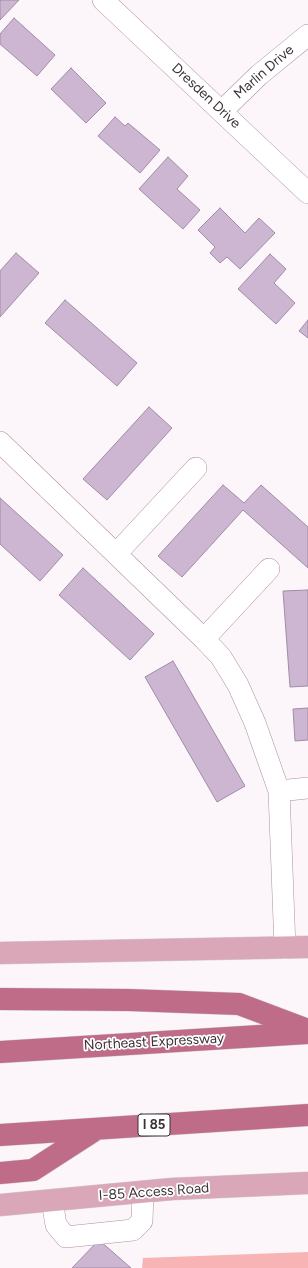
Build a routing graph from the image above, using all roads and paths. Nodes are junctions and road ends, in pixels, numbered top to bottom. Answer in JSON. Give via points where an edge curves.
{"nodes":[{"id":1,"x":103,"y":0,"type":"edge"},
{"id":2,"x":308,"y":35,"type":"edge"},
{"id":3,"x":222,"y":111,"type":"junction"},
{"id":4,"x":308,"y":193,"type":"edge"},
{"id":5,"x":0,"y":442,"type":"edge"},
{"id":6,"x":196,"y":468,"type":"dead end"},
{"id":7,"x":116,"y":554,"type":"junction"},
{"id":8,"x":269,"y":569,"type":"dead end"},
{"id":9,"x":204,"y":638,"type":"junction"},
{"id":10,"x":308,"y":788,"type":"edge"},
{"id":11,"x":278,"y":791,"type":"junction"},
{"id":12,"x":308,"y":947,"type":"edge"},
{"id":13,"x":285,"y":948,"type":"junction"},
{"id":14,"x":0,"y":953,"type":"edge"},
{"id":15,"x":0,"y":999,"type":"edge"},
{"id":16,"x":308,"y":1030,"type":"edge"},
{"id":17,"x":308,"y":1033,"type":"edge"},
{"id":18,"x":0,"y":1052,"type":"edge"},
{"id":19,"x":308,"y":1115,"type":"edge"},
{"id":20,"x":97,"y":1129,"type":"junction"},
{"id":21,"x":0,"y":1135,"type":"edge"},
{"id":22,"x":0,"y":1173,"type":"edge"},
{"id":23,"x":308,"y":1183,"type":"edge"},
{"id":24,"x":143,"y":1192,"type":"junction"},
{"id":25,"x":52,"y":1200,"type":"junction"},
{"id":26,"x":0,"y":1205,"type":"edge"}],
"edges":[{"from":1,"to":3,"type":"street","name":"Dresden Drive"},
{"from":2,"to":3,"type":"street","name":"Marlin Drive","via":[[259,75]]},
{"from":3,"to":4,"type":"street","name":"Dresden Drive"},
{"from":5,"to":7,"type":"street"},
{"from":6,"to":7,"type":"street"},
{"from":7,"to":9,"type":"street"},
{"from":8,"to":9,"type":"street"},
{"from":9,"to":11,"type":"street","via":[[221,657],[238,685],[255,723]]},
{"from":10,"to":11,"type":"street"},
{"from":11,"to":13,"type":"street"},
{"from":12,"to":13,"type":"main road"},
{"from":13,"to":14,"type":"main road"},
{"from":15,"to":16,"type":"highway","via":[[239,1004]]},
{"from":17,"to":18,"type":"highway","name":"Northeast Expressway"},
{"from":19,"to":20,"type":"highway","number":"I 85"},
{"from":20,"to":21,"type":"highway","number":"I 85"},
{"from":20,"to":22,"type":"highway","via":[[33,1170]]},
{"from":23,"to":24,"type":"main road","name":"I-85 Access Road"},
{"from":24,"to":25,"type":"main road","name":"I-85 Access Road"},
{"from":24,"to":25,"type":"street","via":[[142,1221],[133,1230],[66,1237],[56,1225]]},
{"from":25,"to":26,"type":"main road","name":"I-85 Access Road"}]}
